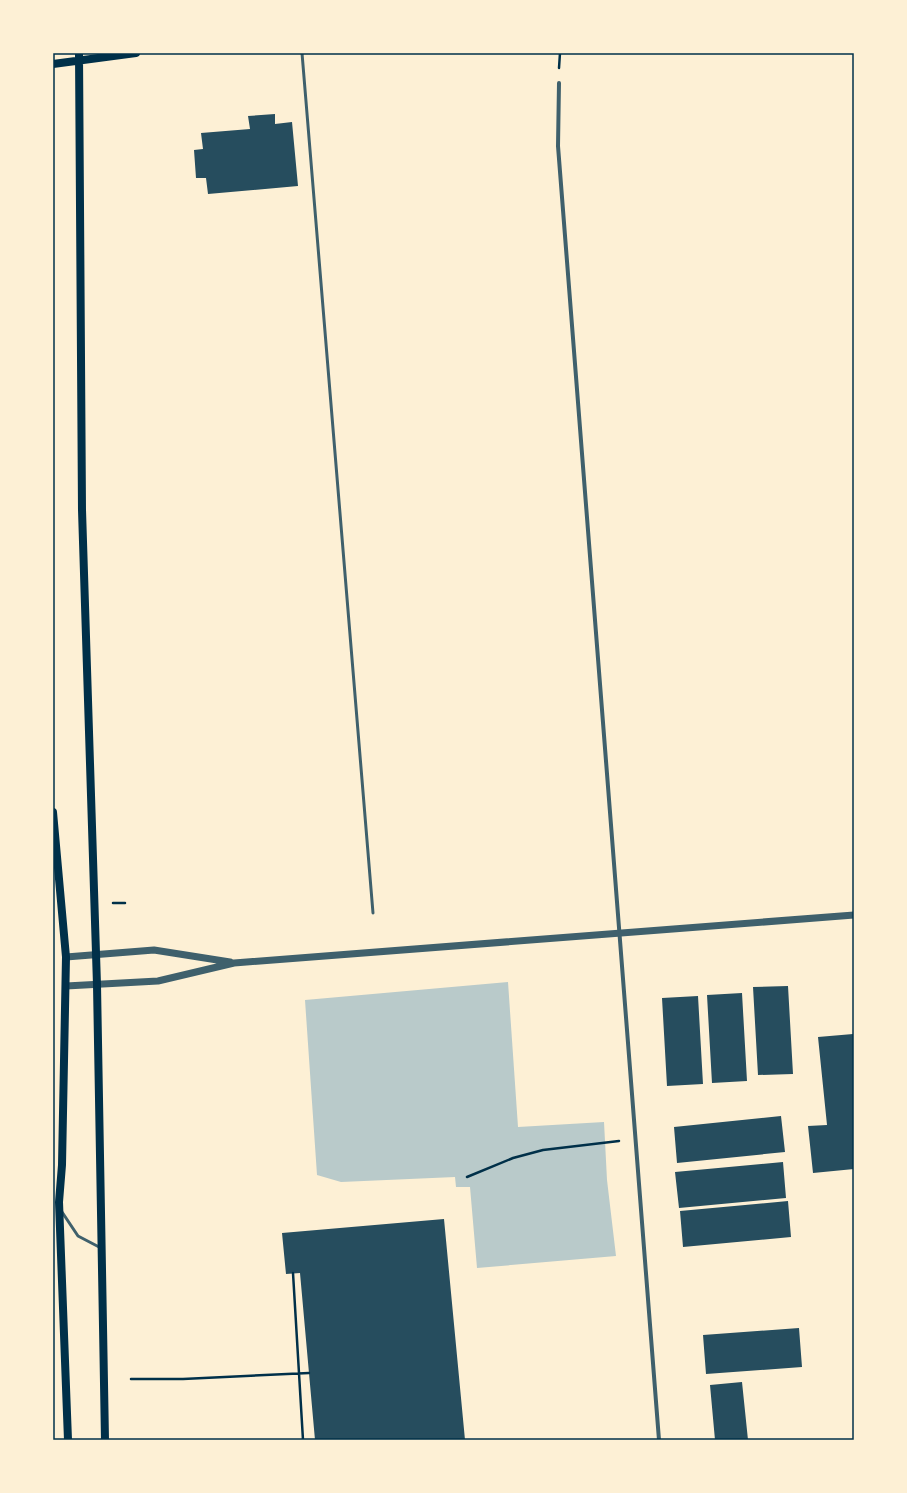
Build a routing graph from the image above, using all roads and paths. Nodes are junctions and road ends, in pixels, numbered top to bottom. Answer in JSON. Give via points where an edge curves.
{"nodes":[{"id":1,"x":136,"y":53,"type":"edge"},
{"id":2,"x":302,"y":53,"type":"edge"},
{"id":3,"x":79,"y":57,"type":"edge"},
{"id":4,"x":53,"y":64,"type":"edge"},
{"id":5,"x":559,"y":83,"type":"dead end"},
{"id":6,"x":53,"y":812,"type":"edge"},
{"id":7,"x":373,"y":913,"type":"dead end"},
{"id":8,"x":854,"y":915,"type":"edge"},
{"id":9,"x":619,"y":933,"type":"junction"},
{"id":10,"x":96,"y":955,"type":"junction"},
{"id":11,"x":66,"y":957,"type":"junction"},
{"id":12,"x":234,"y":963,"type":"junction"},
{"id":13,"x":97,"y":985,"type":"junction"},
{"id":14,"x":66,"y":986,"type":"junction"},
{"id":15,"x":635,"y":1140,"type":"junction"},
{"id":16,"x":467,"y":1177,"type":"dead end"},
{"id":17,"x":59,"y":1208,"type":"junction"},
{"id":18,"x":102,"y":1249,"type":"junction"},
{"id":19,"x":293,"y":1273,"type":"dead end"},
{"id":20,"x":300,"y":1373,"type":"junction"},
{"id":21,"x":308,"y":1373,"type":"dead end"},
{"id":22,"x":131,"y":1379,"type":"dead end"},
{"id":23,"x":68,"y":1440,"type":"edge"},
{"id":24,"x":105,"y":1440,"type":"edge"},
{"id":25,"x":304,"y":1440,"type":"edge"},
{"id":26,"x":659,"y":1440,"type":"edge"}],
"edges":[{"from":1,"to":3,"type":"main road"},
{"from":2,"to":7,"type":"lane"},
{"from":3,"to":4,"type":"main road"},
{"from":3,"to":10,"type":"main road","via":[[82,510]]},
{"from":5,"to":9,"type":"street","via":[[558,146]]},
{"from":6,"to":11,"type":"main road"},
{"from":8,"to":9,"type":"street"},
{"from":9,"to":12,"type":"street"},
{"from":9,"to":15,"type":"street"},
{"from":10,"to":11,"type":"street"},
{"from":10,"to":12,"type":"street","via":[[154,950]]},
{"from":10,"to":13,"type":"main road"},
{"from":11,"to":14,"type":"main road"},
{"from":12,"to":13,"type":"street","via":[[158,981]]},
{"from":13,"to":14,"type":"street"},
{"from":13,"to":18,"type":"main road"},
{"from":14,"to":17,"type":"main road"},
{"from":15,"to":16,"type":"path","via":[[543,1150],[513,1158]]},
{"from":15,"to":26,"type":"street"},
{"from":17,"to":18,"type":"lane","via":[[78,1236]]},
{"from":17,"to":23,"type":"main road"},
{"from":18,"to":24,"type":"main road"},
{"from":19,"to":20,"type":"path"},
{"from":20,"to":21,"type":"path"},
{"from":20,"to":22,"type":"path"},
{"from":20,"to":25,"type":"path"}]}
